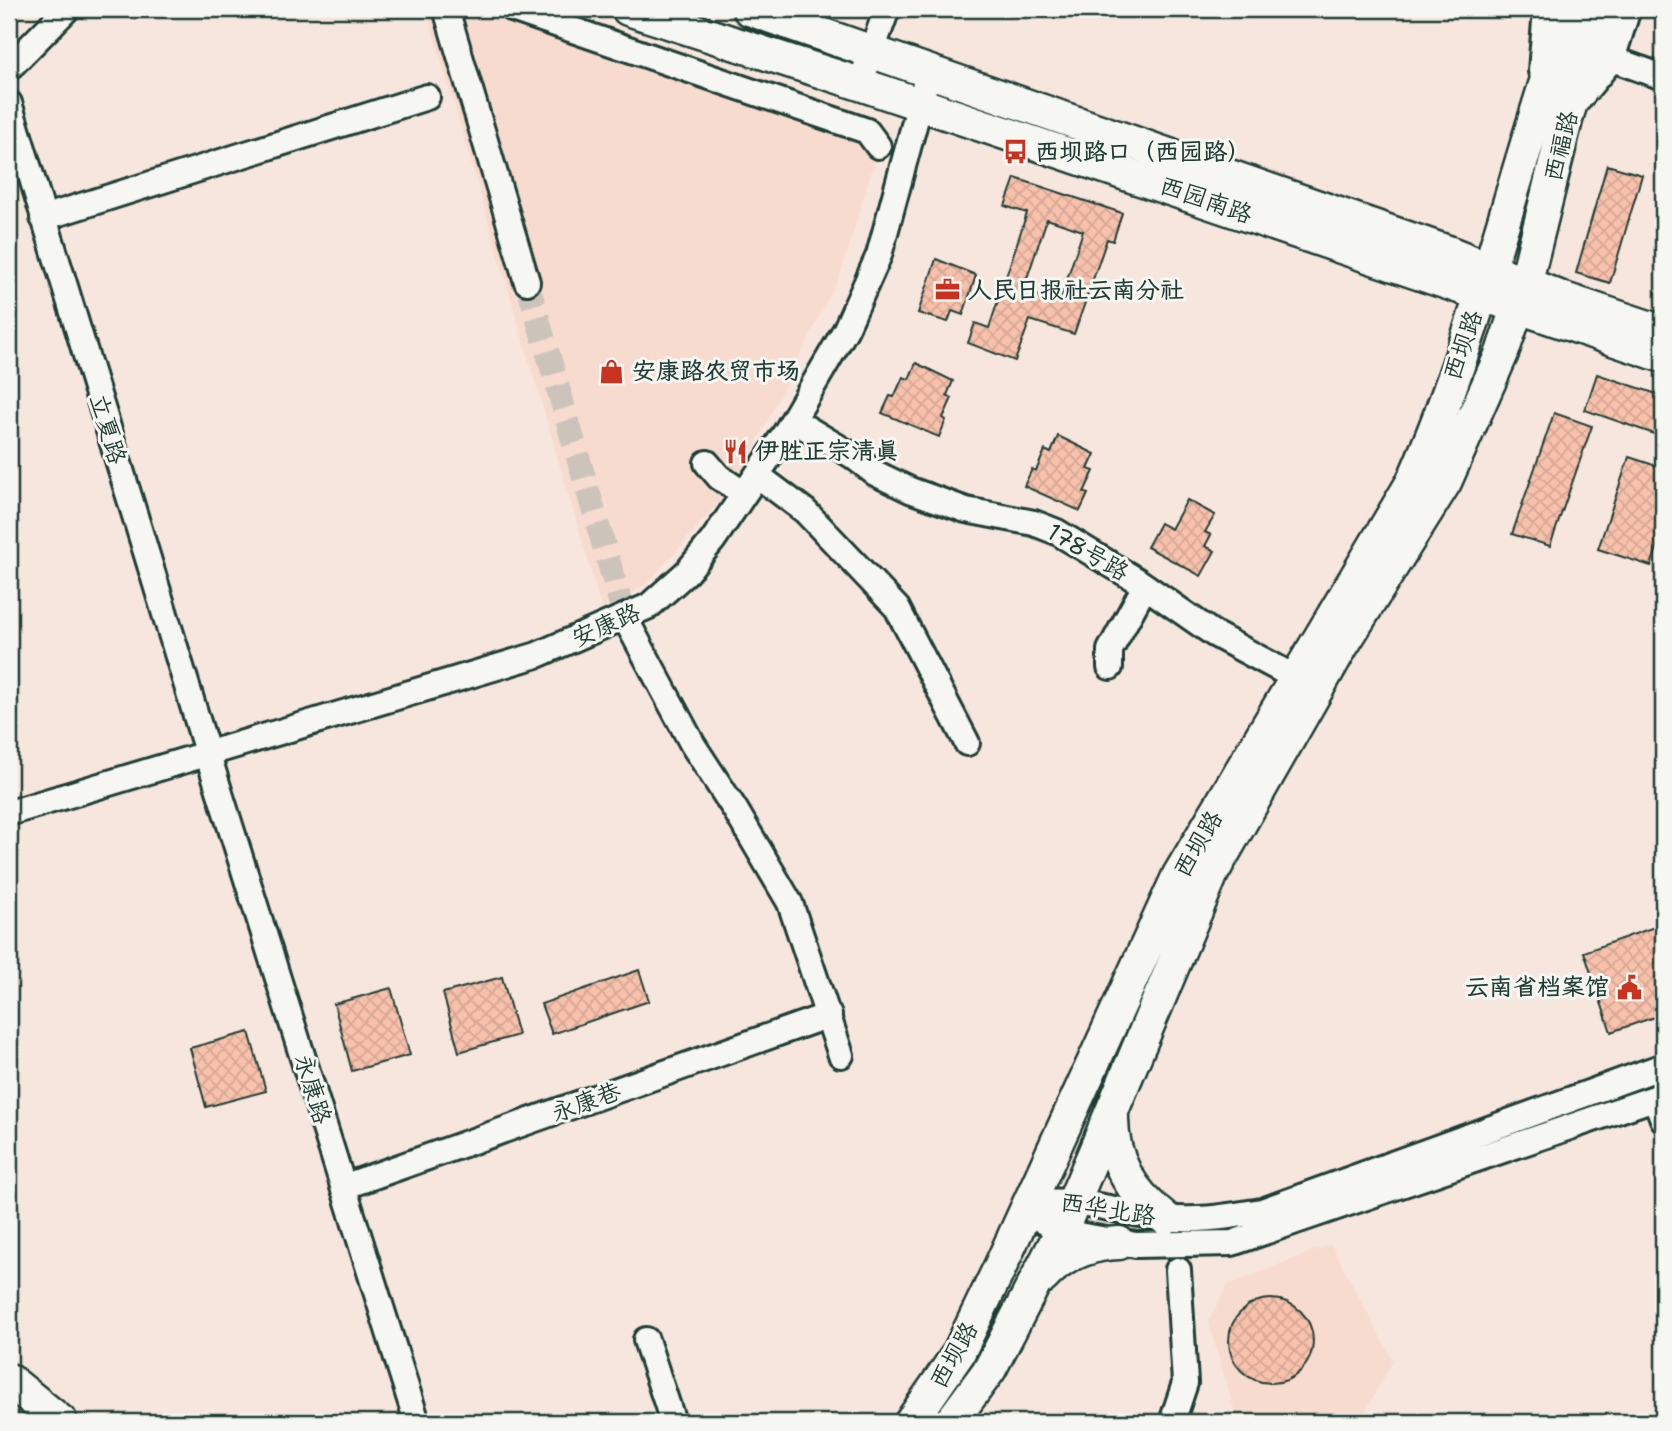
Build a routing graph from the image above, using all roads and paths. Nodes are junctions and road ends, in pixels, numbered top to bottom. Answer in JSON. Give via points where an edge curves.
{"nodes":[{"id":1,"x":68,"y":9,"type":"edge"},
{"id":2,"x":446,"y":9,"type":"edge"},
{"id":3,"x":512,"y":9,"type":"edge"},
{"id":4,"x":628,"y":9,"type":"edge"},
{"id":5,"x":749,"y":9,"type":"edge"},
{"id":6,"x":887,"y":9,"type":"edge"},
{"id":7,"x":1546,"y":9,"type":"edge"},
{"id":8,"x":1570,"y":9,"type":"edge"},
{"id":9,"x":1601,"y":9,"type":"edge"},
{"id":10,"x":1628,"y":9,"type":"edge"},
{"id":11,"x":738,"y":45,"type":"junction"},
{"id":12,"x":872,"y":51,"type":"junction"},
{"id":13,"x":1612,"y":60,"type":"junction"},
{"id":14,"x":10,"y":63,"type":"edge"},
{"id":15,"x":929,"y":70,"type":"junction"},
{"id":16,"x":1663,"y":77,"type":"edge"},
{"id":17,"x":724,"y":82,"type":"junction"},
{"id":18,"x":860,"y":84,"type":"junction"},
{"id":19,"x":427,"y":97,"type":"dead end"},
{"id":20,"x":1538,"y":100,"type":"junction"},
{"id":21,"x":9,"y":103,"type":"edge"},
{"id":22,"x":918,"y":104,"type":"junction"},
{"id":23,"x":1568,"y":112,"type":"junction"},
{"id":24,"x":878,"y":146,"type":"dead end"},
{"id":25,"x":43,"y":218,"type":"junction"},
{"id":26,"x":527,"y":282,"type":"tunnel mouth"},
{"id":27,"x":1485,"y":282,"type":"junction"},
{"id":28,"x":1521,"y":296,"type":"junction"},
{"id":29,"x":1663,"y":332,"type":"edge"},
{"id":30,"x":1663,"y":356,"type":"edge"},
{"id":31,"x":793,"y":420,"type":"junction"},
{"id":32,"x":707,"y":463,"type":"dead end"},
{"id":33,"x":751,"y":485,"type":"junction"},
{"id":34,"x":1145,"y":586,"type":"junction"},
{"id":35,"x":625,"y":618,"type":"junction"},
{"id":36,"x":1110,"y":667,"type":"dead end"},
{"id":37,"x":1296,"y":678,"type":"junction"},
{"id":38,"x":967,"y":743,"type":"dead end"},
{"id":39,"x":208,"y":755,"type":"junction"},
{"id":40,"x":9,"y":813,"type":"edge"},
{"id":41,"x":829,"y":1015,"type":"junction"},
{"id":42,"x":841,"y":1055,"type":"dead end"},
{"id":43,"x":1663,"y":1066,"type":"edge"},
{"id":44,"x":1661,"y":1104,"type":"edge"},
{"id":45,"x":1112,"y":1111,"type":"junction"},
{"id":46,"x":343,"y":1187,"type":"junction"},
{"id":47,"x":1074,"y":1203,"type":"junction"},
{"id":48,"x":1030,"y":1204,"type":"junction"},
{"id":49,"x":1165,"y":1218,"type":"junction"},
{"id":50,"x":1060,"y":1232,"type":"junction"},
{"id":51,"x":1119,"y":1242,"type":"junction"},
{"id":52,"x":1178,"y":1270,"type":"dead end"},
{"id":53,"x":1032,"y":1292,"type":"junction"},
{"id":54,"x":646,"y":1340,"type":"dead end"},
{"id":55,"x":9,"y":1380,"type":"edge"},
{"id":56,"x":61,"y":1422,"type":"edge"},
{"id":57,"x":417,"y":1422,"type":"edge"},
{"id":58,"x":673,"y":1422,"type":"edge"},
{"id":59,"x":912,"y":1422,"type":"edge"},
{"id":60,"x":951,"y":1422,"type":"edge"},
{"id":61,"x":1172,"y":1422,"type":"edge"}],
"edges":[{"from":1,"to":14,"type":"street"},
{"from":2,"to":26,"type":"street"},
{"from":3,"to":17,"type":"street"},
{"from":4,"to":11,"type":"main road","name":"西园南路"},
{"from":5,"to":12,"type":"main road","name":"西园南路"},
{"from":6,"to":12,"type":"street"},
{"from":7,"to":20,"type":"street"},
{"from":8,"to":20,"type":"main road","name":"西福路"},
{"from":9,"to":23,"type":"main road","name":"西福路"},
{"from":10,"to":13,"type":"street"},
{"from":11,"to":17,"type":"street"},
{"from":11,"to":18,"type":"main road","name":"西园南路"},
{"from":12,"to":15,"type":"main road","name":"西园南路"},
{"from":12,"to":18,"type":"street"},
{"from":13,"to":16,"type":"street"},
{"from":13,"to":23,"type":"street"},
{"from":15,"to":22,"type":"street","name":"安康路"},
{"from":15,"to":27,"type":"main road","name":"西园南路","via":[[1447,252]]},
{"from":17,"to":24,"type":"street","via":[[867,131]]},
{"from":18,"to":22,"type":"main road","name":"西园南路"},
{"from":19,"to":25,"type":"street"},
{"from":20,"to":27,"type":"main road","name":"西福路"},
{"from":21,"to":25,"type":"street","name":"立夏路"},
{"from":22,"to":27,"type":"main road","name":"西园南路"},
{"from":22,"to":31,"type":"street","name":"安康路","via":[[879,255],[846,329]]},
{"from":23,"to":28,"type":"main road","name":"西福路"},
{"from":25,"to":39,"type":"street","name":"立夏路"},
{"from":27,"to":28,"type":"main road","name":"西园南路"},
{"from":27,"to":37,"type":"main road","name":"西坝路","via":[[1412,483]]},
{"from":28,"to":29,"type":"main road","name":"西园南路"},
{"from":28,"to":30,"type":"main road","name":"西园南路"},
{"from":28,"to":45,"type":"main road","name":"西坝路","via":[[1502,353],[1445,482],[1340,649],[1212,873]]},
{"from":31,"to":33,"type":"street","name":"安康路"},
{"from":31,"to":34,"type":"street","name":"178号路","via":[[909,490],[966,510],[1057,532]]},
{"from":32,"to":33,"type":"street","via":[[719,477]]},
{"from":33,"to":35,"type":"street","name":"安康路","via":[[688,572],[649,606]]},
{"from":33,"to":38,"type":"street","via":[[805,511],[897,608]]},
{"from":34,"to":36,"type":"street","via":[[1110,650]]},
{"from":34,"to":37,"type":"street","name":"178号路","via":[[1213,634]]},
{"from":35,"to":39,"type":"street","name":"安康路","via":[[537,655]]},
{"from":35,"to":41,"type":"street","via":[[692,745],[790,903]]},
{"from":37,"to":48,"type":"main road","name":"西坝路","via":[[1179,875]]},
{"from":39,"to":40,"type":"street","name":"安康路"},
{"from":39,"to":46,"type":"street","name":"永康路"},
{"from":41,"to":42,"type":"street"},
{"from":41,"to":46,"type":"street","name":"永康巷"},
{"from":43,"to":49,"type":"street","name":"西华北路","via":[[1262,1211],[1207,1220]]},
{"from":44,"to":51,"type":"street","name":"西华北路","via":[[1232,1243]]},
{"from":45,"to":47,"type":"main road","name":"西坝路"},
{"from":45,"to":49,"type":"main road","via":[[1114,1145],[1126,1177],[1143,1200]]},
{"from":46,"to":57,"type":"street","name":"永康路"},
{"from":47,"to":48,"type":"street","name":"西华北路","via":[[1051,1200]]},
{"from":47,"to":49,"type":"street","name":"西华北路"},
{"from":47,"to":50,"type":"main road","name":"西坝路"},
{"from":48,"to":50,"type":"street","name":"西华北路","via":[[1042,1220]]},
{"from":48,"to":59,"type":"main road","name":"西坝路","via":[[958,1354]]},
{"from":50,"to":51,"type":"street","name":"西华北路"},
{"from":50,"to":53,"type":"main road","name":"西坝路"},
{"from":51,"to":53,"type":"main road","via":[[1074,1252],[1050,1269]]},
{"from":52,"to":61,"type":"street","via":[[1185,1383]]},
{"from":53,"to":60,"type":"main road","name":"西坝路","via":[[990,1369]]},
{"from":54,"to":58,"type":"street"},
{"from":55,"to":56,"type":"main road"}]}
